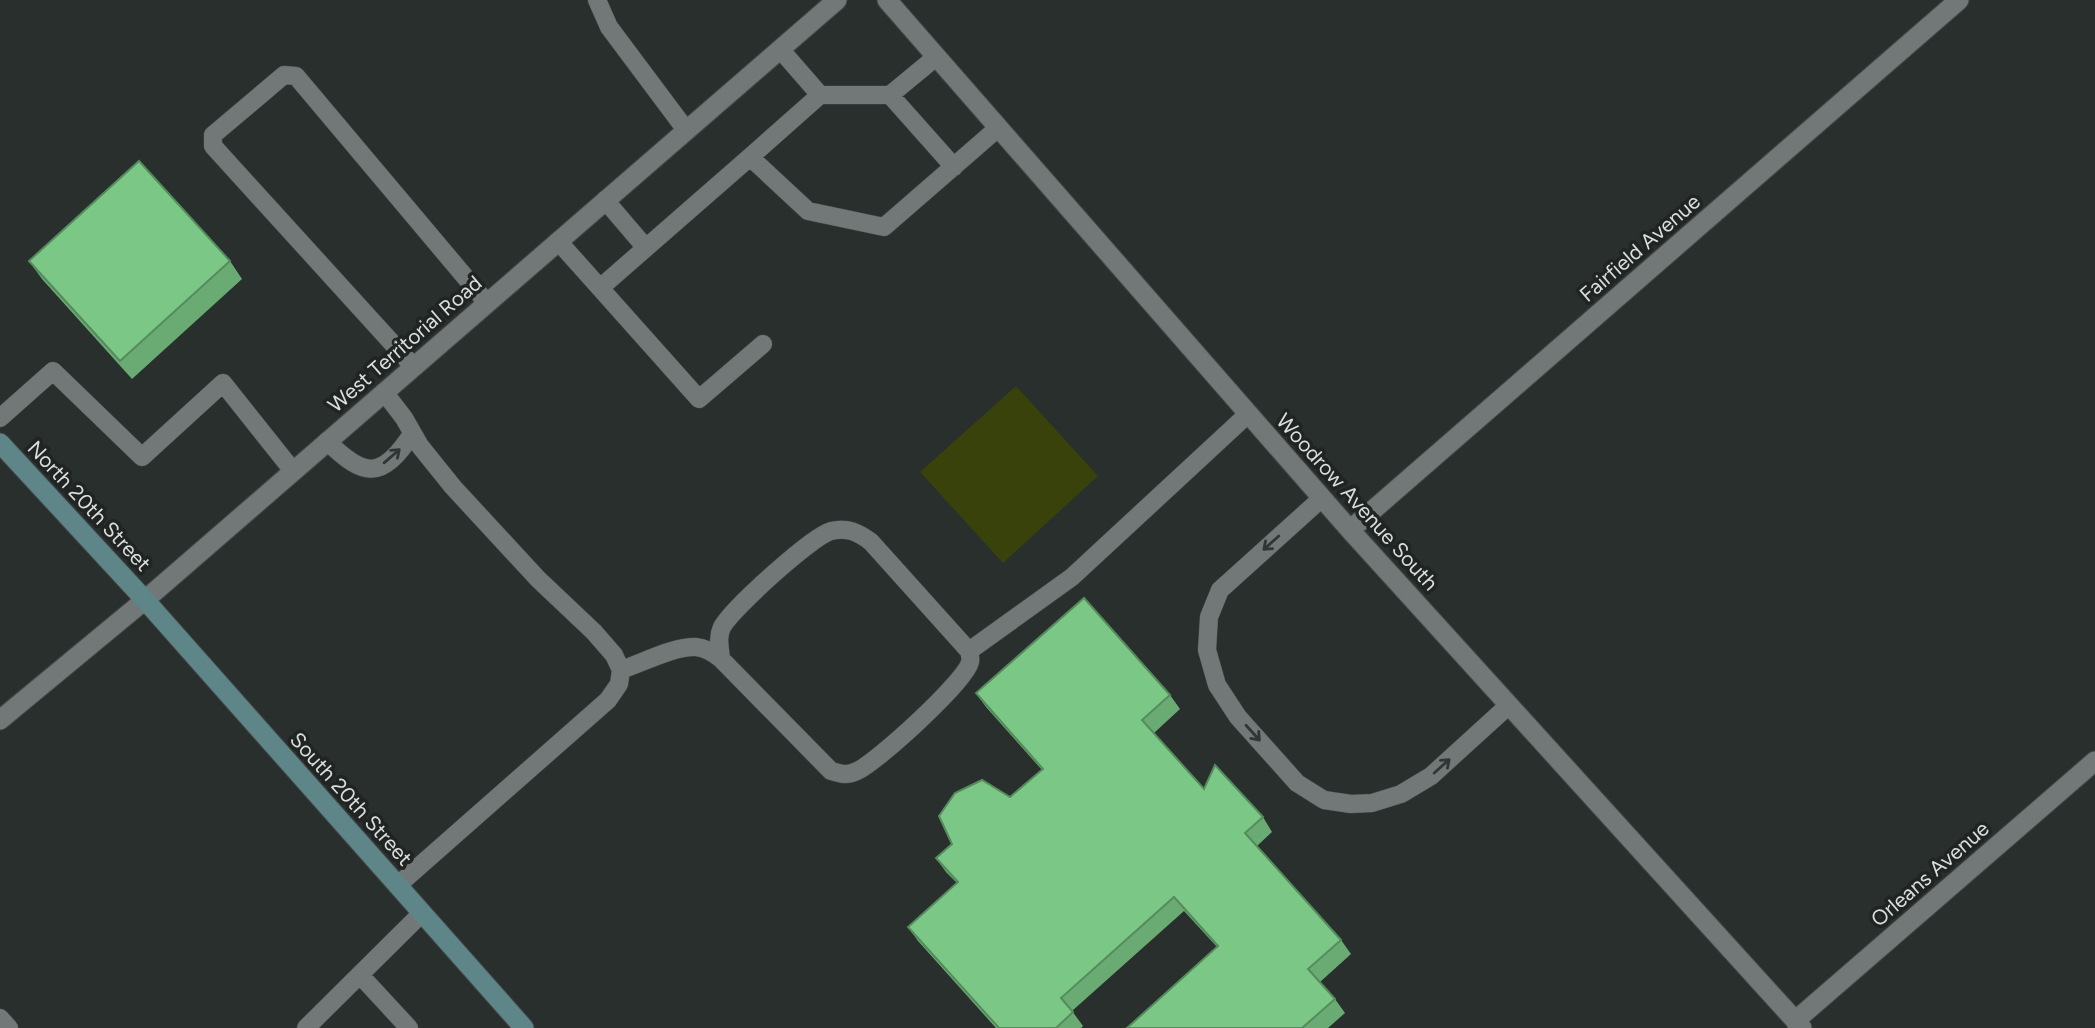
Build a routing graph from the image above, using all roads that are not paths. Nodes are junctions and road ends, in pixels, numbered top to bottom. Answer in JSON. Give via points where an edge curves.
{"nodes":[{"id":1,"x":597,"y":0,"type":"edge"},
{"id":2,"x":837,"y":0,"type":"edge"},
{"id":3,"x":887,"y":0,"type":"edge"},
{"id":4,"x":1959,"y":0,"type":"edge"},
{"id":5,"x":780,"y":50,"type":"junction"},
{"id":6,"x":936,"y":57,"type":"junction"},
{"id":7,"x":820,"y":94,"type":"junction"},
{"id":8,"x":890,"y":95,"type":"junction"},
{"id":9,"x":998,"y":128,"type":"junction"},
{"id":10,"x":686,"y":130,"type":"junction"},
{"id":11,"x":750,"y":158,"type":"junction"},
{"id":12,"x":954,"y":167,"type":"junction"},
{"id":13,"x":606,"y":200,"type":"junction"},
{"id":14,"x":558,"y":241,"type":"junction"},
{"id":15,"x":646,"y":247,"type":"junction"},
{"id":16,"x":600,"y":288,"type":"junction"},
{"id":17,"x":487,"y":303,"type":"junction"},
{"id":18,"x":763,"y":344,"type":"dead end"},
{"id":19,"x":413,"y":366,"type":"junction"},
{"id":20,"x":384,"y":392,"type":"junction"},
{"id":21,"x":1248,"y":414,"type":"junction"},
{"id":22,"x":0,"y":418,"type":"edge"},
{"id":23,"x":412,"y":434,"type":"junction"},
{"id":24,"x":327,"y":441,"type":"junction"},
{"id":25,"x":0,"y":443,"type":"edge"},
{"id":26,"x":293,"y":471,"type":"junction"},
{"id":27,"x":1322,"y":498,"type":"junction"},
{"id":28,"x":1350,"y":530,"type":"junction"},
{"id":29,"x":145,"y":600,"type":"junction"},
{"id":30,"x":970,"y":651,"type":"junction"},
{"id":31,"x":722,"y":659,"type":"junction"},
{"id":32,"x":621,"y":670,"type":"junction"},
{"id":33,"x":1509,"y":705,"type":"junction"},
{"id":34,"x":0,"y":720,"type":"edge"},
{"id":35,"x":2095,"y":761,"type":"edge"},
{"id":36,"x":398,"y":885,"type":"junction"},
{"id":37,"x":422,"y":913,"type":"junction"},
{"id":38,"x":360,"y":975,"type":"junction"},
{"id":39,"x":0,"y":1018,"type":"edge"},
{"id":40,"x":1798,"y":1025,"type":"edge"},
{"id":41,"x":9,"y":1028,"type":"edge"},
{"id":42,"x":306,"y":1028,"type":"edge"},
{"id":43,"x":409,"y":1028,"type":"edge"},
{"id":44,"x":524,"y":1028,"type":"edge"}],
"edges":[{"from":1,"to":10,"type":"lane","via":[[609,27]]},
{"from":2,"to":5,"type":"street","name":"West Territorial Road"},
{"from":3,"to":6,"type":"street","name":"Woodrow Avenue South"},
{"from":4,"to":28,"type":"street","name":"Fairfield Avenue"},
{"from":5,"to":7,"type":"lane"},
{"from":5,"to":10,"type":"street","name":"West Territorial Road"},
{"from":6,"to":8,"type":"lane"},
{"from":6,"to":9,"type":"street","name":"Woodrow Avenue South"},
{"from":7,"to":8,"type":"lane"},
{"from":7,"to":11,"type":"lane"},
{"from":8,"to":12,"type":"lane"},
{"from":9,"to":12,"type":"lane"},
{"from":9,"to":21,"type":"street","name":"Woodrow Avenue South"},
{"from":10,"to":13,"type":"street","name":"West Territorial Road"},
{"from":11,"to":12,"type":"lane","via":[[808,211],[884,228]]},
{"from":11,"to":15,"type":"lane"},
{"from":13,"to":14,"type":"street","name":"West Territorial Road"},
{"from":13,"to":15,"type":"lane"},
{"from":14,"to":16,"type":"lane"},
{"from":14,"to":17,"type":"street","name":"West Territorial Road"},
{"from":15,"to":16,"type":"lane"},
{"from":16,"to":18,"type":"lane","via":[[699,399]]},
{"from":17,"to":19,"type":"street","name":"West Territorial Road"},
{"from":17,"to":19,"type":"lane","via":[[296,76],[284,75],[213,135],[214,146]]},
{"from":19,"to":20,"type":"street","name":"West Territorial Road"},
{"from":20,"to":23,"type":"lane"},
{"from":20,"to":24,"type":"street","name":"West Territorial Road"},
{"from":21,"to":27,"type":"street","name":"Woodrow Avenue South"},
{"from":21,"to":30,"type":"lane","via":[[1072,577]]},
{"from":22,"to":26,"type":"lane","via":[[53,371],[142,457],[223,383]]},
{"from":24,"to":23,"type":"lane","one_way":true,"via":[[349,463],[372,469],[394,457]]},
{"from":23,"to":32,"type":"lane","via":[[453,487],[594,632]]},
{"from":24,"to":26,"type":"street","name":"West Territorial Road"},
{"from":25,"to":29,"type":"main road","name":"North 20th Street"},
{"from":26,"to":29,"type":"street","name":"West Territorial Road"},
{"from":27,"to":28,"type":"street","name":"Woodrow Avenue South"},
{"from":27,"to":33,"type":"lane","one_way":true,"via":[[1220,590],[1209,617],[1207,650],[1216,685],[1297,783],[1324,800],[1351,804],[1401,794],[1431,776]]},
{"from":28,"to":33,"type":"street","name":"Woodrow Avenue South"},
{"from":29,"to":34,"type":"street","name":"West Territorial Road"},
{"from":29,"to":36,"type":"main road","name":"South 20th Street"},
{"from":30,"to":31,"type":"lane","via":[[970,663],[951,690],[877,758],[845,776],[831,771]]},
{"from":30,"to":31,"type":"lane","via":[[871,542],[841,529],[810,543],[723,626],[718,638]]},
{"from":31,"to":32,"type":"lane","via":[[697,647]]},
{"from":32,"to":36,"type":"lane","via":[[619,684],[601,707]]},
{"from":33,"to":40,"type":"street","name":"Woodrow Avenue South"},
{"from":35,"to":40,"type":"street","name":"Orleans Avenue"},
{"from":36,"to":37,"type":"main road","name":"South 20th Street"},
{"from":37,"to":38,"type":"lane"},
{"from":37,"to":44,"type":"main road","name":"South 20th Street"},
{"from":38,"to":42,"type":"lane"},
{"from":38,"to":43,"type":"lane"},
{"from":39,"to":41,"type":"lane"}]}
